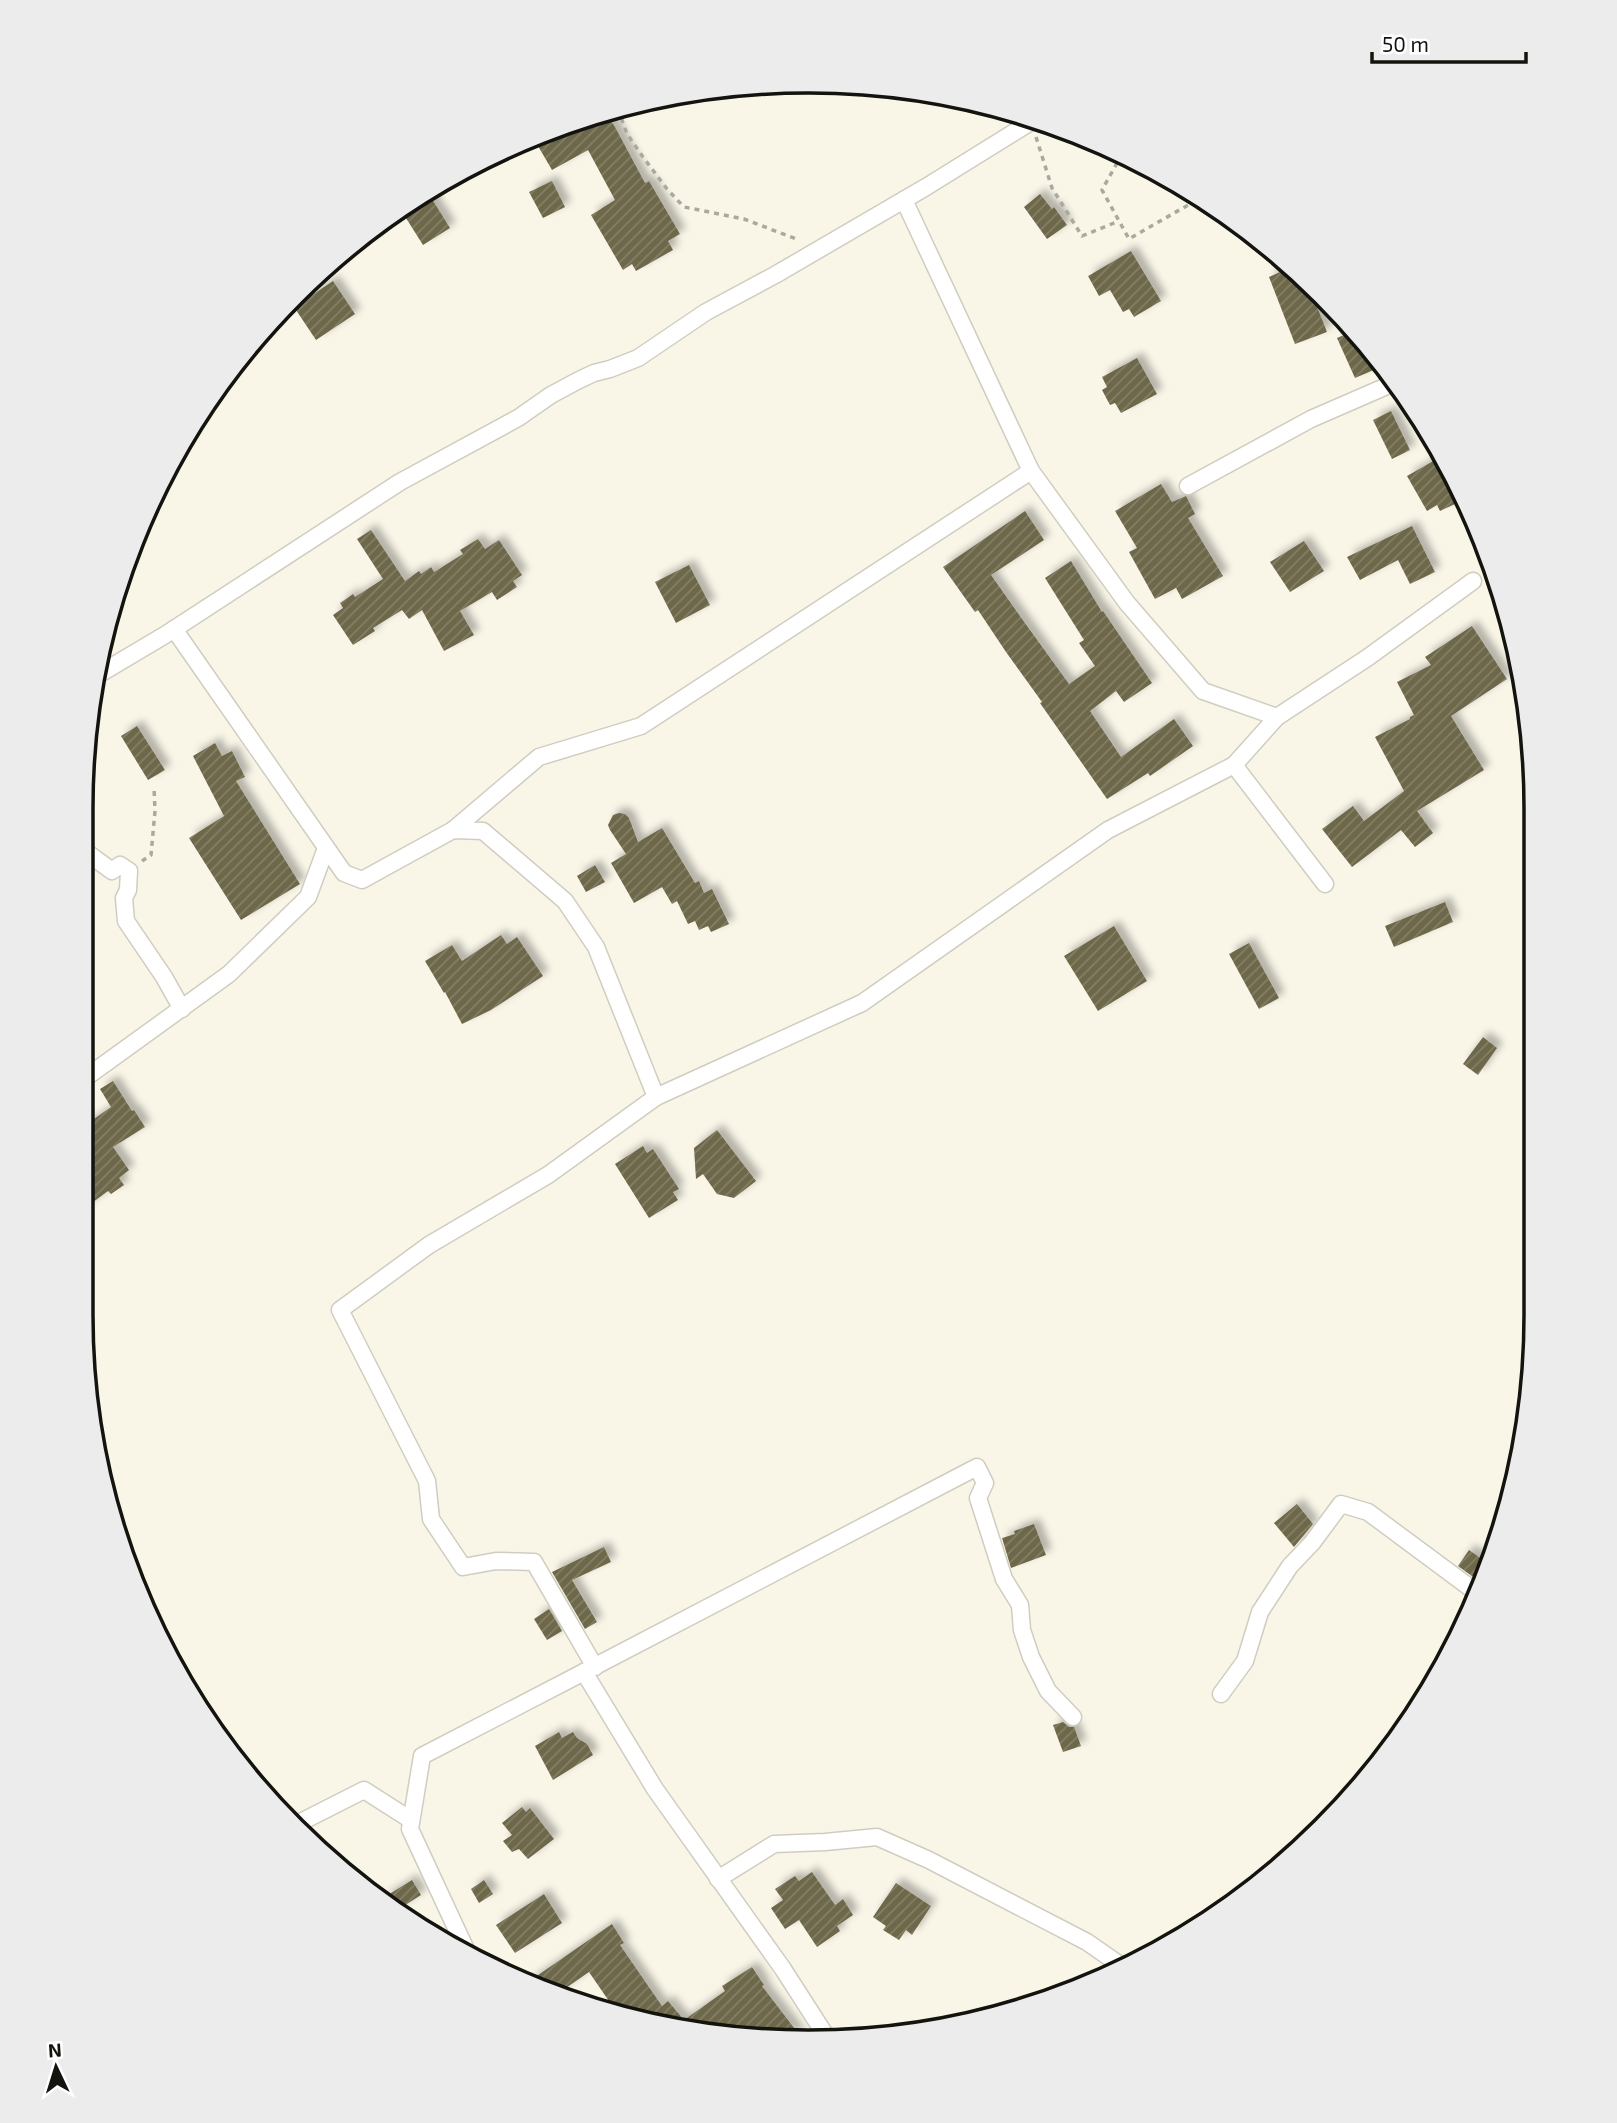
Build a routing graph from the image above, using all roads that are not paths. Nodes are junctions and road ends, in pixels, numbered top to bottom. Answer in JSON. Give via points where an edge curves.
{"nodes":[{"id":1,"x":1024,"y":126,"type":"edge"},
{"id":2,"x":904,"y":200,"type":"junction"},
{"id":3,"x":1386,"y":386,"type":"edge"},
{"id":4,"x":1031,"y":471,"type":"junction"},
{"id":5,"x":1188,"y":486,"type":"dead end"},
{"id":6,"x":1473,"y":581,"type":"dead end"},
{"id":7,"x":174,"y":629,"type":"junction"},
{"id":8,"x":107,"y":669,"type":"edge"},
{"id":9,"x":1277,"y":718,"type":"junction"},
{"id":10,"x":1234,"y":765,"type":"junction"},
{"id":11,"x":453,"y":830,"type":"junction"},
{"id":12,"x":326,"y":848,"type":"junction"},
{"id":13,"x":93,"y":857,"type":"edge"},
{"id":14,"x":1325,"y":884,"type":"dead end"},
{"id":15,"x":182,"y":1009,"type":"junction"},
{"id":16,"x":93,"y":1072,"type":"edge"},
{"id":17,"x":656,"y":1097,"type":"junction"},
{"id":18,"x":1470,"y":1588,"type":"edge"},
{"id":19,"x":589,"y":1670,"type":"junction"},
{"id":20,"x":1222,"y":1694,"type":"dead end"},
{"id":21,"x":1073,"y":1717,"type":"dead end"},
{"id":22,"x":411,"y":1820,"type":"junction"},
{"id":23,"x":302,"y":1821,"type":"edge"},
{"id":24,"x":718,"y":1879,"type":"junction"},
{"id":25,"x":461,"y":1940,"type":"edge"},
{"id":26,"x":1114,"y":1961,"type":"edge"},
{"id":27,"x":822,"y":2030,"type":"edge"}],
"edges":[{"from":1,"to":2,"type":"street"},
{"from":2,"to":4,"type":"street"},
{"from":2,"to":7,"type":"street","via":[[706,312],[638,358],[579,380],[400,482]]},
{"from":3,"to":5,"type":"street","via":[[1311,419]]},
{"from":4,"to":9,"type":"street","via":[[1127,603],[1203,691]]},
{"from":4,"to":11,"type":"street","via":[[641,726],[539,757]]},
{"from":6,"to":9,"type":"street"},
{"from":7,"to":8,"type":"street"},
{"from":7,"to":12,"type":"street"},
{"from":9,"to":10,"type":"street"},
{"from":10,"to":14,"type":"street"},
{"from":10,"to":17,"type":"street","via":[[1108,830],[863,1003]]},
{"from":11,"to":12,"type":"street","via":[[362,880],[344,873]]},
{"from":11,"to":17,"type":"street","via":[[483,831],[565,901],[596,947]]},
{"from":12,"to":15,"type":"street","via":[[307,897],[229,974]]},
{"from":13,"to":15,"type":"street","via":[[112,871],[120,865],[129,871],[126,921]]},
{"from":15,"to":16,"type":"street"},
{"from":17,"to":19,"type":"street","via":[[548,1175],[429,1245],[340,1310],[427,1481],[431,1519],[463,1567],[496,1561],[534,1562]]},
{"from":18,"to":20,"type":"street","via":[[1368,1512],[1341,1504],[1290,1566],[1260,1612],[1245,1661]]},
{"from":19,"to":21,"type":"street","via":[[977,1467],[985,1483],[978,1498],[1004,1579],[1020,1605],[1031,1657],[1048,1691]]},
{"from":19,"to":22,"type":"street","via":[[422,1756]]},
{"from":19,"to":24,"type":"street","via":[[655,1789]]},
{"from":22,"to":23,"type":"street","via":[[364,1790]]},
{"from":22,"to":25,"type":"street","via":[[410,1829]]},
{"from":24,"to":26,"type":"street","via":[[774,1844],[877,1837],[1087,1942]]},
{"from":24,"to":27,"type":"street"}]}
